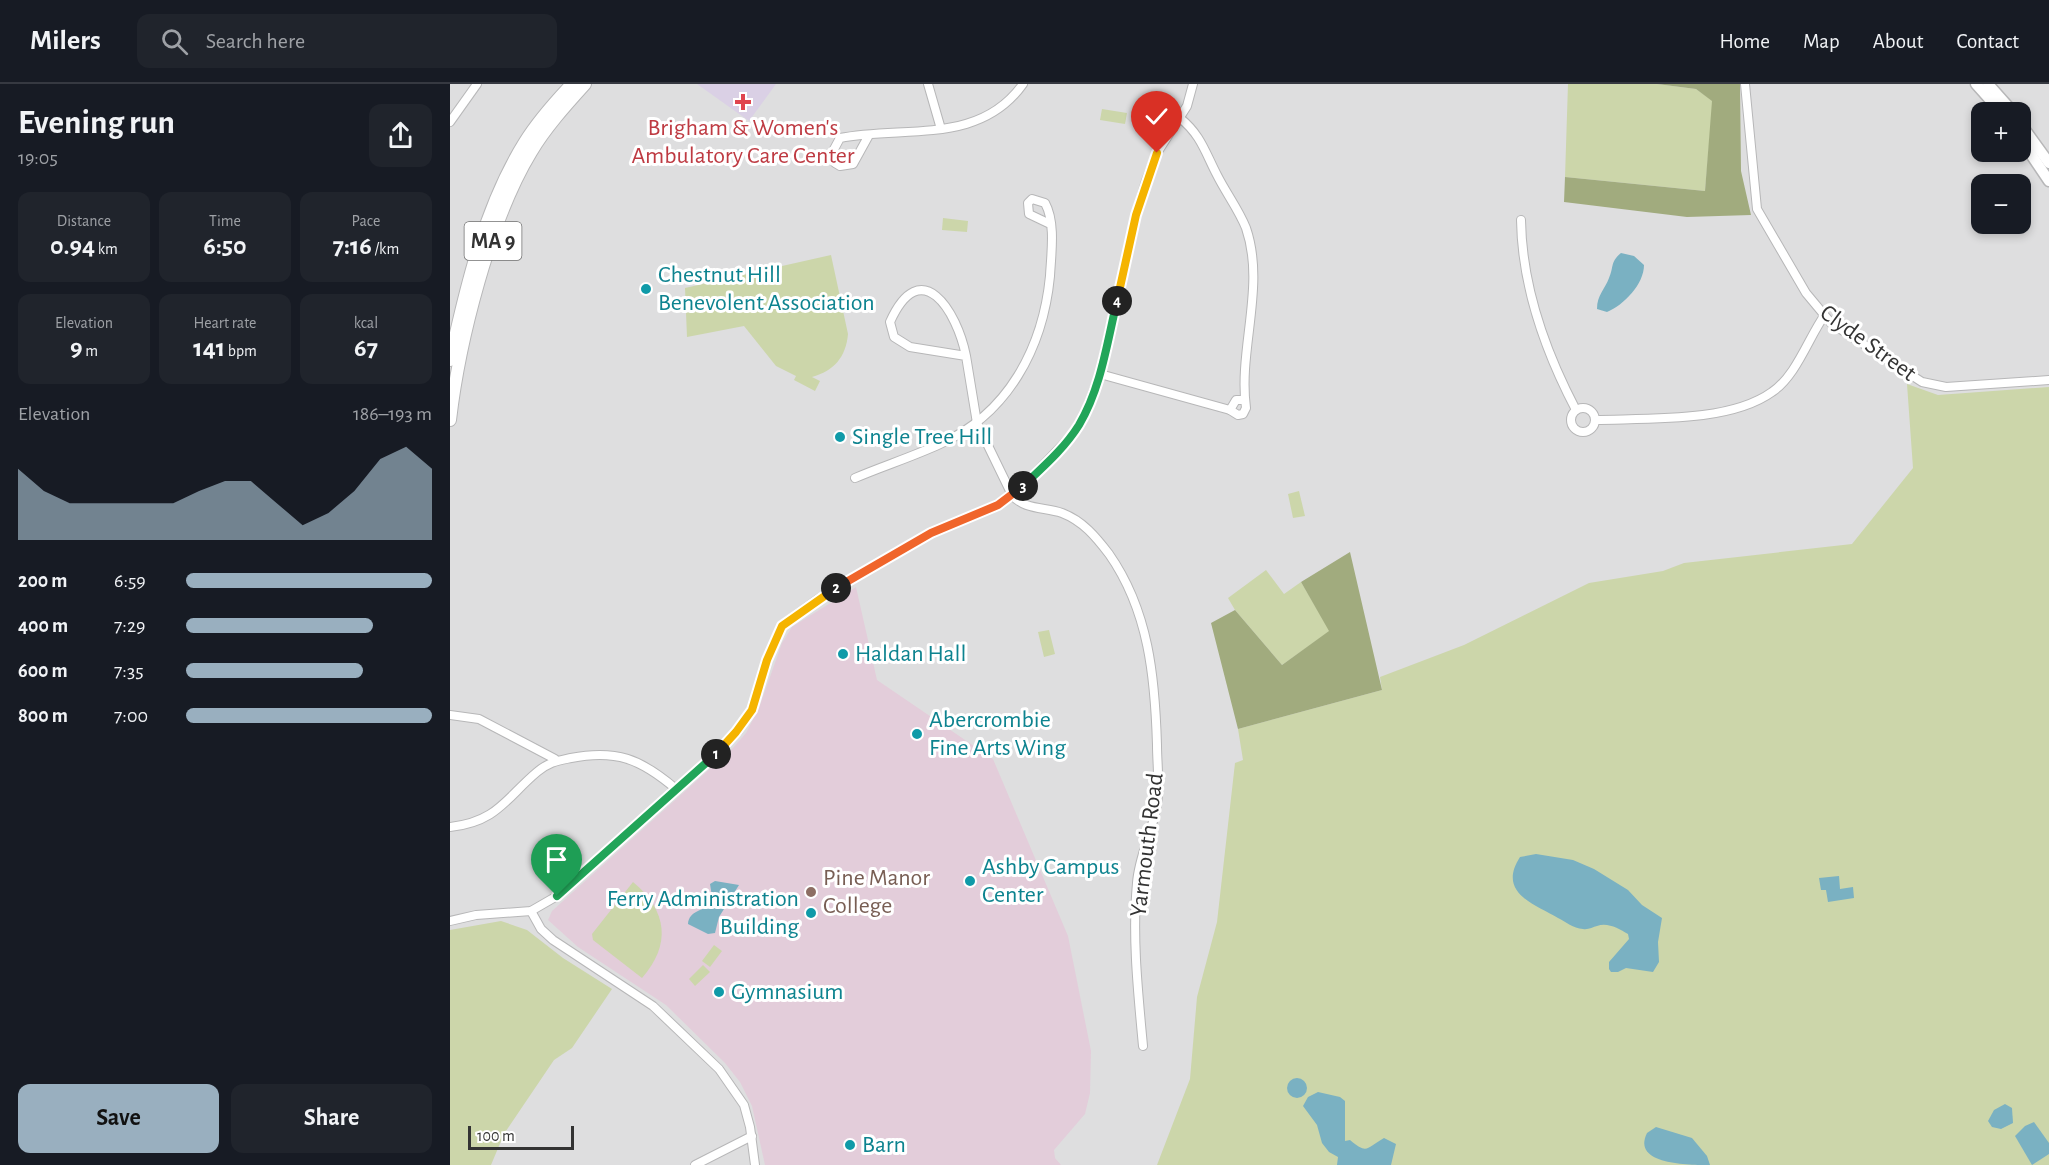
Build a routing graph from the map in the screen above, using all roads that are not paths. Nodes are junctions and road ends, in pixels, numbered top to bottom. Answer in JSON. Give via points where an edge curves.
{"nodes":[{"id":1,"x":477,"y":84,"type":"edge"},
{"id":2,"x":572,"y":84,"type":"edge"},
{"id":3,"x":585,"y":84,"type":"edge"},
{"id":4,"x":928,"y":84,"type":"edge"},
{"id":5,"x":1023,"y":84,"type":"edge"},
{"id":6,"x":1193,"y":84,"type":"edge"},
{"id":7,"x":1744,"y":84,"type":"edge"},
{"id":8,"x":1976,"y":84,"type":"edge"},
{"id":9,"x":1988,"y":84,"type":"edge"},
{"id":10,"x":1992,"y":102,"type":"edge"},
{"id":11,"x":2004,"y":102,"type":"edge"},
{"id":12,"x":1180,"y":118,"type":"junction"},
{"id":13,"x":450,"y":122,"type":"edge"},
{"id":14,"x":941,"y":129,"type":"junction"},
{"id":15,"x":869,"y":135,"type":"junction"},
{"id":16,"x":2031,"y":138,"type":"edge"},
{"id":17,"x":2031,"y":154,"type":"edge"},
{"id":18,"x":2049,"y":163,"type":"edge"},
{"id":19,"x":2049,"y":181,"type":"edge"},
{"id":20,"x":1521,"y":220,"type":"dead end"},
{"id":21,"x":1050,"y":224,"type":"dead end"},
{"id":22,"x":1824,"y":316,"type":"junction"},
{"id":23,"x":966,"y":356,"type":"junction"},
{"id":24,"x":450,"y":360,"type":"edge"},
{"id":25,"x":1100,"y":374,"type":"junction"},
{"id":26,"x":2049,"y":380,"type":"edge"},
{"id":27,"x":1245,"y":400,"type":"junction"},
{"id":28,"x":1230,"y":410,"type":"junction"},
{"id":29,"x":1576,"y":410,"type":"junction"},
{"id":30,"x":450,"y":420,"type":"edge"},
{"id":31,"x":1595,"y":420,"type":"junction"},
{"id":32,"x":976,"y":423,"type":"junction"},
{"id":33,"x":855,"y":478,"type":"dead end"},
{"id":34,"x":1012,"y":495,"type":"junction"},
{"id":35,"x":450,"y":715,"type":"edge"},
{"id":36,"x":555,"y":759,"type":"junction"},
{"id":37,"x":676,"y":789,"type":"junction"},
{"id":38,"x":450,"y":827,"type":"edge"},
{"id":39,"x":531,"y":911,"type":"junction"},
{"id":40,"x":450,"y":921,"type":"edge"},
{"id":41,"x":1143,"y":1046,"type":"dead end"},
{"id":42,"x":752,"y":1136,"type":"junction"},
{"id":43,"x":694,"y":1165,"type":"edge"},
{"id":44,"x":755,"y":1165,"type":"edge"}],
"edges":[{"from":1,"to":13,"type":"street"},
{"from":2,"to":24,"type":"highway","number":"MA 9","via":[[534,129],[508,174],[473,272]]},
{"from":3,"to":30,"type":"highway","number":"MA 9","via":[[540,137],[513,188],[469,322]]},
{"from":4,"to":14,"type":"street"},
{"from":5,"to":14,"type":"street","via":[[1004,106],[986,117]]},
{"from":6,"to":12,"type":"street"},
{"from":7,"to":22,"type":"street","name":"Clyde Street","via":[[1757,209],[1782,257]]},
{"from":8,"to":10,"type":"main road"},
{"from":9,"to":11,"type":"main road"},
{"from":12,"to":25,"type":"street","via":[[1157,153],[1146,181]]},
{"from":12,"to":27,"type":"street","via":[[1195,130],[1250,245],[1253,277]]},
{"from":14,"to":15,"type":"street"},
{"from":15,"to":15,"type":"street","via":[[840,138],[833,150],[835,163],[853,164]]},
{"from":16,"to":18,"type":"main road"},
{"from":17,"to":19,"type":"main road"},
{"from":20,"to":29,"type":"street","via":[[1524,265],[1533,303],[1556,373]]},
{"from":21,"to":32,"type":"street","via":[[1048,290],[1035,344],[1012,386]]},
{"from":22,"to":26,"type":"street","name":"Clyde Street","via":[[1922,382],[1946,387]]},
{"from":22,"to":31,"type":"street","via":[[1784,381],[1772,393],[1716,412]]},
{"from":23,"to":23,"type":"street","via":[[910,347],[896,339],[890,322],[908,294],[916,289],[927,290],[941,301],[956,323]]},
{"from":23,"to":32,"type":"street"},
{"from":25,"to":28,"type":"street"},
{"from":25,"to":34,"type":"street","via":[[1085,414],[1071,435]]},
{"from":27,"to":28,"type":"street","via":[[1236,400]]},
{"from":27,"to":28,"type":"street","via":[[1243,414],[1238,416]]},
{"from":29,"to":31,"type":"street","via":[[1587,409]]},
{"from":29,"to":31,"type":"street","via":[[1570,423],[1578,432],[1589,430]]},
{"from":32,"to":33,"type":"street","via":[[941,444]]},
{"from":32,"to":34,"type":"street"},
{"from":34,"to":37,"type":"street","via":[[969,519],[931,533],[818,599],[782,626],[748,717],[726,744]]},
{"from":34,"to":41,"type":"street","name":"Yarmouth Road","via":[[1029,506],[1063,513],[1093,534],[1123,579],[1151,656],[1158,794],[1137,885],[1136,970]]},
{"from":35,"to":36,"type":"street","via":[[478,719]]},
{"from":36,"to":37,"type":"street","via":[[608,753],[627,757]]},
{"from":36,"to":38,"type":"street","via":[[499,810]]},
{"from":37,"to":39,"type":"street","via":[[566,888]]},
{"from":39,"to":40,"type":"street"},
{"from":39,"to":42,"type":"street","via":[[541,928],[563,948],[653,1006],[686,1035],[738,1094]]},
{"from":42,"to":43,"type":"street"},
{"from":42,"to":44,"type":"street"}]}
